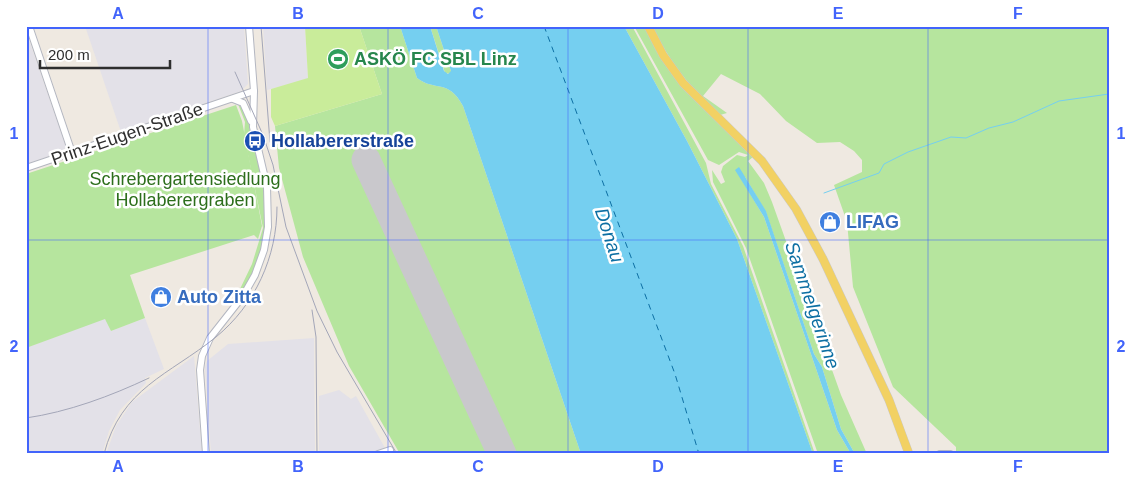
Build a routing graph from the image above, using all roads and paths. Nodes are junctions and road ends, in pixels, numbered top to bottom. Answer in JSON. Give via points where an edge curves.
{"nodes":[{"id":1,"x":28,"y":26,"type":"edge"},
{"id":2,"x":249,"y":26,"type":"edge"},
{"id":3,"x":648,"y":26,"type":"edge"},
{"id":4,"x":254,"y":91,"type":"junction"},
{"id":5,"x":229,"y":99,"type":"junction"},
{"id":6,"x":253,"y":127,"type":"junction"},
{"id":7,"x":72,"y":153,"type":"junction"},
{"id":8,"x":26,"y":168,"type":"edge"},
{"id":9,"x":390,"y":450,"type":"dead end"},
{"id":10,"x":206,"y":454,"type":"edge"},
{"id":11,"x":378,"y":454,"type":"edge"},
{"id":12,"x":909,"y":454,"type":"edge"},
{"id":13,"x":940,"y":454,"type":"edge"},
{"id":14,"x":950,"y":454,"type":"edge"}],
"edges":[{"from":1,"to":7,"type":"street"},
{"from":2,"to":4,"type":"street"},
{"from":3,"to":12,"type":"main road","via":[[683,83],[762,161],[796,208],[895,414]]},
{"from":4,"to":5,"type":"street","name":"Prinz-Eugen-Straße"},
{"from":4,"to":6,"type":"street"},
{"from":5,"to":6,"type":"street","via":[[242,103]]},
{"from":5,"to":7,"type":"street","name":"Prinz-Eugen-Straße"},
{"from":6,"to":10,"type":"street","via":[[268,187],[268,226],[261,260],[251,283],[213,333],[202,356],[200,371]]},
{"from":7,"to":8,"type":"street","name":"Prinz-Eugen-Straße"},
{"from":9,"to":11,"type":"street"},
{"from":13,"to":14,"type":"street"}]}
